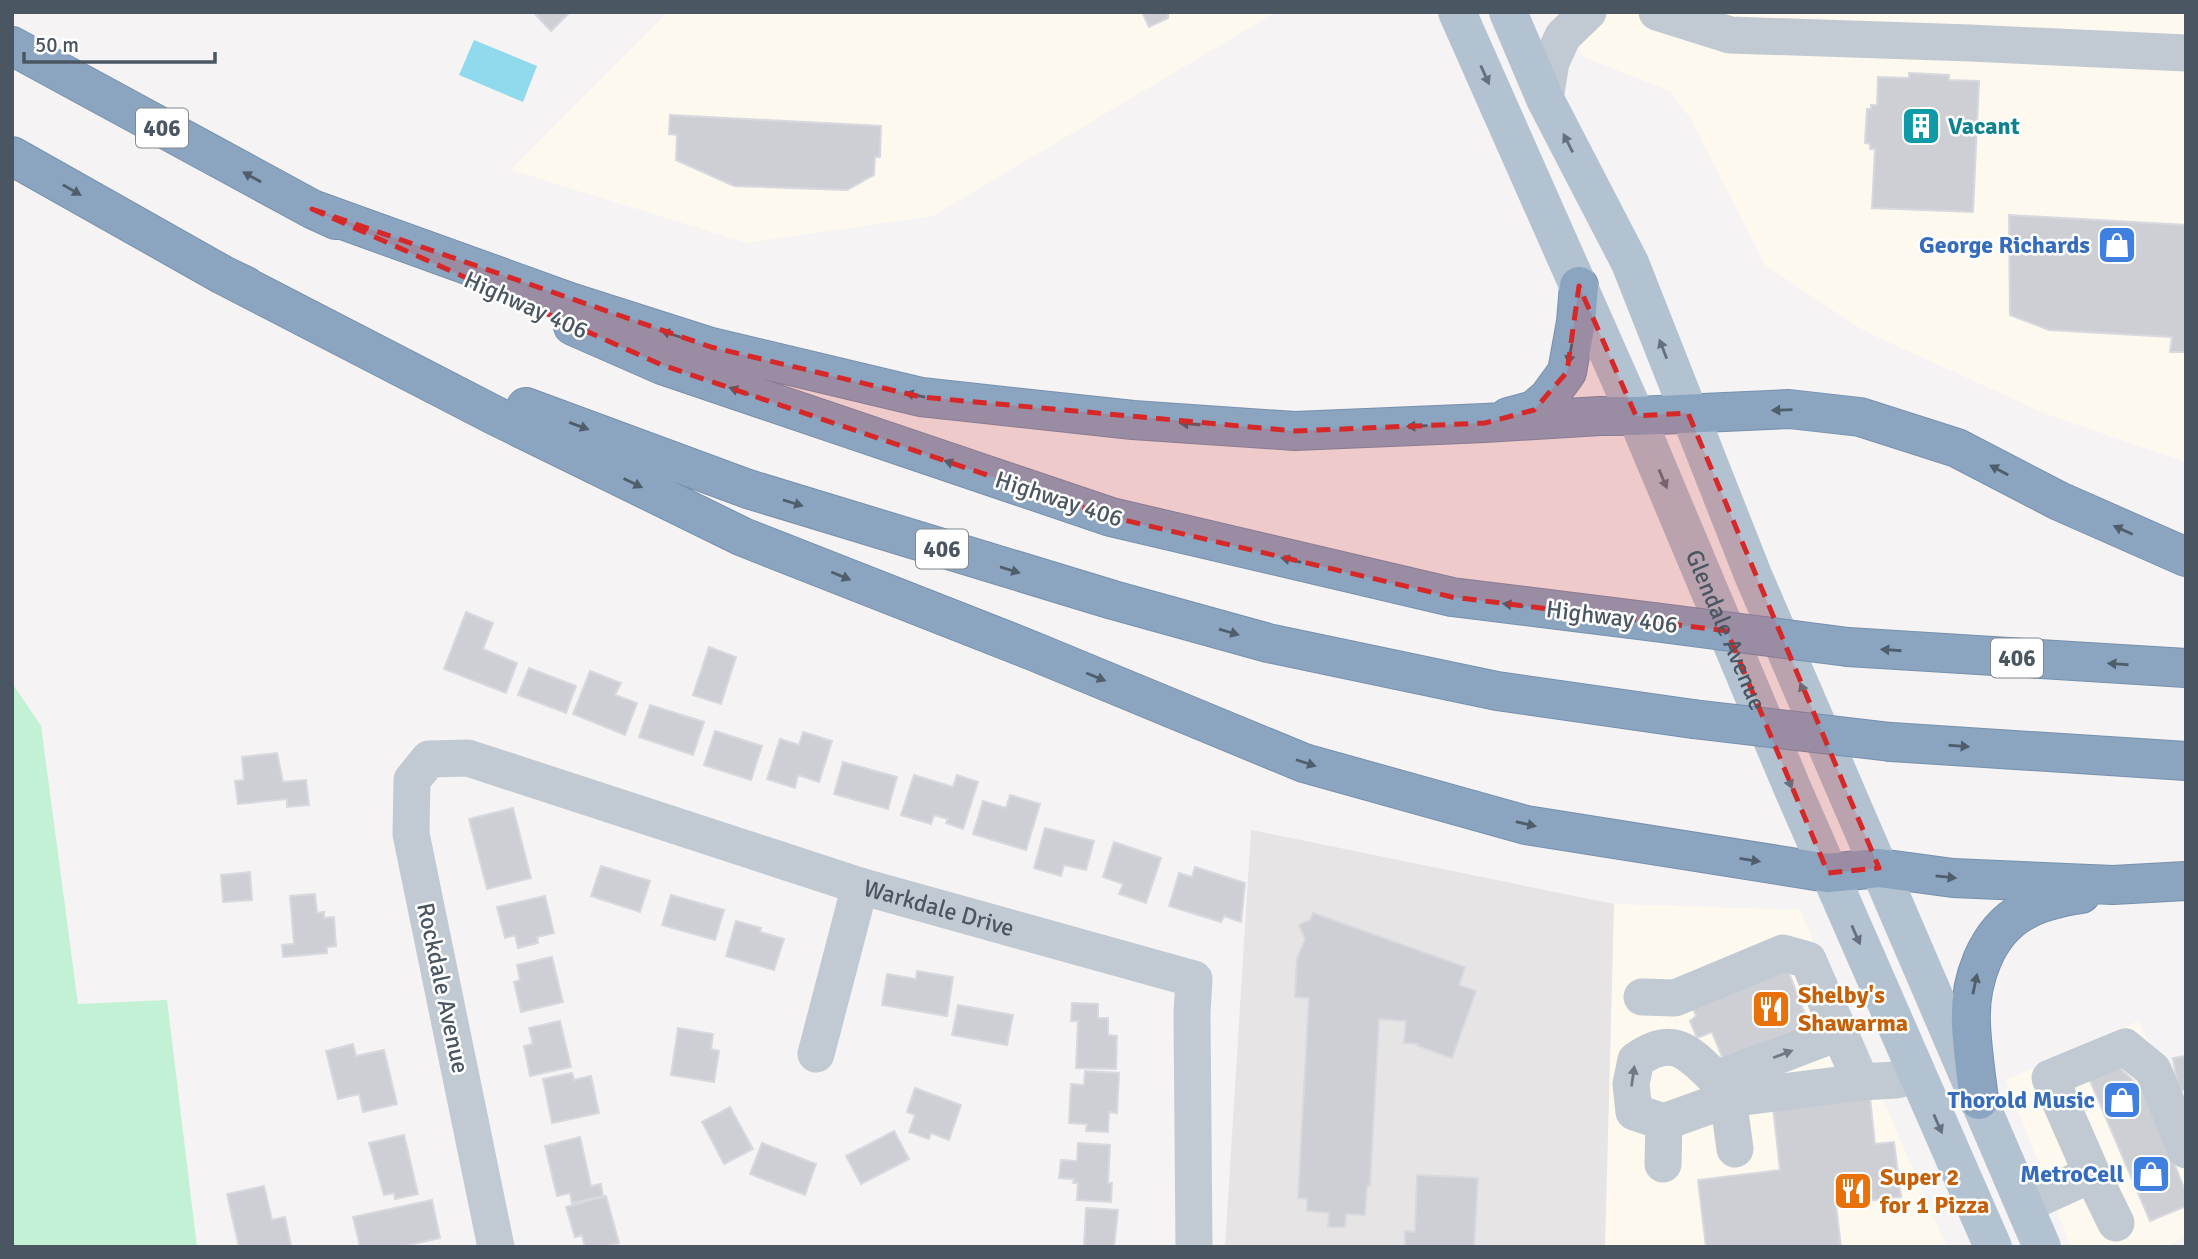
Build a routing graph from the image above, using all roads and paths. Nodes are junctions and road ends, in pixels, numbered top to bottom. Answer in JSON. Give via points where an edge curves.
{"nodes":[{"id":1,"x":1457,"y":12,"type":"edge"},
{"id":2,"x":1508,"y":12,"type":"edge"},
{"id":3,"x":1588,"y":12,"type":"edge"},
{"id":4,"x":1657,"y":12,"type":"edge"},
{"id":5,"x":1971,"y":27,"type":"edge"},
{"id":6,"x":12,"y":46,"type":"edge"},
{"id":7,"x":2186,"y":53,"type":"edge"},
{"id":8,"x":1545,"y":99,"type":"junction"},
{"id":9,"x":12,"y":156,"type":"edge"},
{"id":10,"x":312,"y":209,"type":"junction"},
{"id":11,"x":223,"y":275,"type":"junction"},
{"id":12,"x":1579,"y":286,"type":"junction"},
{"id":13,"x":1688,"y":413,"type":"junction"},
{"id":14,"x":1636,"y":416,"type":"junction"},
{"id":15,"x":1485,"y":423,"type":"junction"},
{"id":16,"x":2186,"y":557,"type":"edge"},
{"id":17,"x":2186,"y":668,"type":"edge"},
{"id":18,"x":429,"y":759,"type":"joint"},
{"id":19,"x":2186,"y":761,"type":"edge"},
{"id":20,"x":1879,"y":868,"type":"junction"},
{"id":21,"x":1828,"y":873,"type":"junction"},
{"id":22,"x":2186,"y":881,"type":"edge"},
{"id":23,"x":860,"y":886,"type":"junction"},
{"id":24,"x":1642,"y":997,"type":"dead end"},
{"id":25,"x":1840,"y":1032,"type":"junction"},
{"id":26,"x":816,"y":1054,"type":"dead end"},
{"id":27,"x":1917,"y":1075,"type":"junction"},
{"id":28,"x":1861,"y":1082,"type":"junction"},
{"id":29,"x":1726,"y":1087,"type":"junction"},
{"id":30,"x":1979,"y":1100,"type":"junction"},
{"id":31,"x":1664,"y":1122,"type":"junction"},
{"id":32,"x":1735,"y":1149,"type":"dead end"},
{"id":33,"x":2186,"y":1150,"type":"edge"},
{"id":34,"x":1663,"y":1164,"type":"dead end"},
{"id":35,"x":2092,"y":1174,"type":"junction"},
{"id":36,"x":2024,"y":1205,"type":"junction"},
{"id":37,"x":2116,"y":1223,"type":"dead end"},
{"id":38,"x":493,"y":1234,"type":"edge"},
{"id":39,"x":1194,"y":1247,"type":"edge"},
{"id":40,"x":1993,"y":1247,"type":"edge"},
{"id":41,"x":2042,"y":1247,"type":"edge"}],
"edges":[{"from":1,"to":12,"type":"main road","name":"Glendale Avenue","one_way":true},
{"from":2,"to":8,"type":"main road","name":"Glendale Avenue"},
{"from":3,"to":8,"type":"street","via":[[1563,36],[1551,62]]},
{"from":4,"to":5,"type":"street","via":[[1730,35]]},
{"from":5,"to":7,"type":"street"},
{"from":10,"to":6,"type":"highway","name":"Highway 406","number":"406","one_way":true},
{"from":13,"to":8,"type":"main road","name":"Glendale Avenue","one_way":true,"via":[[1630,263]]},
{"from":9,"to":11,"type":"highway","number":"406","one_way":true},
{"from":15,"to":10,"type":"highway","one_way":true,"via":[[1295,431],[1133,420],[921,397],[711,347],[570,302]]},
{"from":17,"to":10,"type":"highway","name":"Highway 406","number":"406","one_way":true,"bridge":true,"via":[[1848,647],[1452,597],[1111,517],[662,365]]},
{"from":11,"to":19,"type":"highway","number":"406","one_way":true,"bridge":true,"via":[[472,386],[748,489],[1268,643],[1497,691],[1693,719],[1891,741]]},
{"from":11,"to":21,"type":"highway","one_way":true,"via":[[743,537],[1304,763],[1526,825]]},
{"from":12,"to":14,"type":"main road","name":"Glendale Avenue"},
{"from":12,"to":15,"type":"highway","one_way":true,"via":[[1567,372],[1534,410]]},
{"from":13,"to":14,"type":"highway"},
{"from":16,"to":13,"type":"highway","one_way":true,"via":[[2059,501],[1957,448],[1860,417],[1789,409]]},
{"from":20,"to":13,"type":"main road","name":"Glendale Avenue","one_way":true},
{"from":14,"to":15,"type":"highway"},
{"from":14,"to":21,"type":"main road","name":"Glendale Avenue","one_way":true},
{"from":18,"to":23,"type":"street","name":"Warkdale Drive","via":[[468,758]]},
{"from":18,"to":38,"type":"street","name":"Rockdale Avenue","via":[[412,780],[411,834]]},
{"from":20,"to":21,"type":"highway"},
{"from":20,"to":22,"type":"highway","one_way":true,"via":[[1953,878],[2100,884]]},
{"from":20,"to":30,"type":"main road","name":"Glendale Avenue"},
{"from":21,"to":27,"type":"main road","name":"Glendale Avenue","one_way":true},
{"from":30,"to":22,"type":"highway","one_way":true,"via":[[1970,1022],[1974,981],[2001,928],[2023,911],[2059,897]]},
{"from":23,"to":26,"type":"street"},
{"from":23,"to":39,"type":"street","name":"Warkdale Drive","via":[[1194,979]]},
{"from":24,"to":25,"type":"street","via":[[1675,998],[1783,953],[1808,960]]},
{"from":25,"to":28,"type":"street"},
{"from":29,"to":25,"type":"street","one_way":true},
{"from":27,"to":28,"type":"street"},
{"from":27,"to":40,"type":"main road","name":"Glendale Avenue","one_way":true},
{"from":28,"to":29,"type":"street"},
{"from":29,"to":31,"type":"street"},
{"from":31,"to":29,"type":"street","one_way":true,"via":[[1634,1112],[1631,1084],[1636,1060],[1650,1050],[1676,1047]]},
{"from":29,"to":32,"type":"street"},
{"from":30,"to":36,"type":"main road","name":"Glendale Avenue"},
{"from":31,"to":34,"type":"street"},
{"from":33,"to":35,"type":"street","via":[[2153,1070],[2125,1047],[2050,1078]]},
{"from":35,"to":36,"type":"street"},
{"from":35,"to":37,"type":"street"},
{"from":36,"to":41,"type":"main road","name":"Glendale Avenue"}]}
